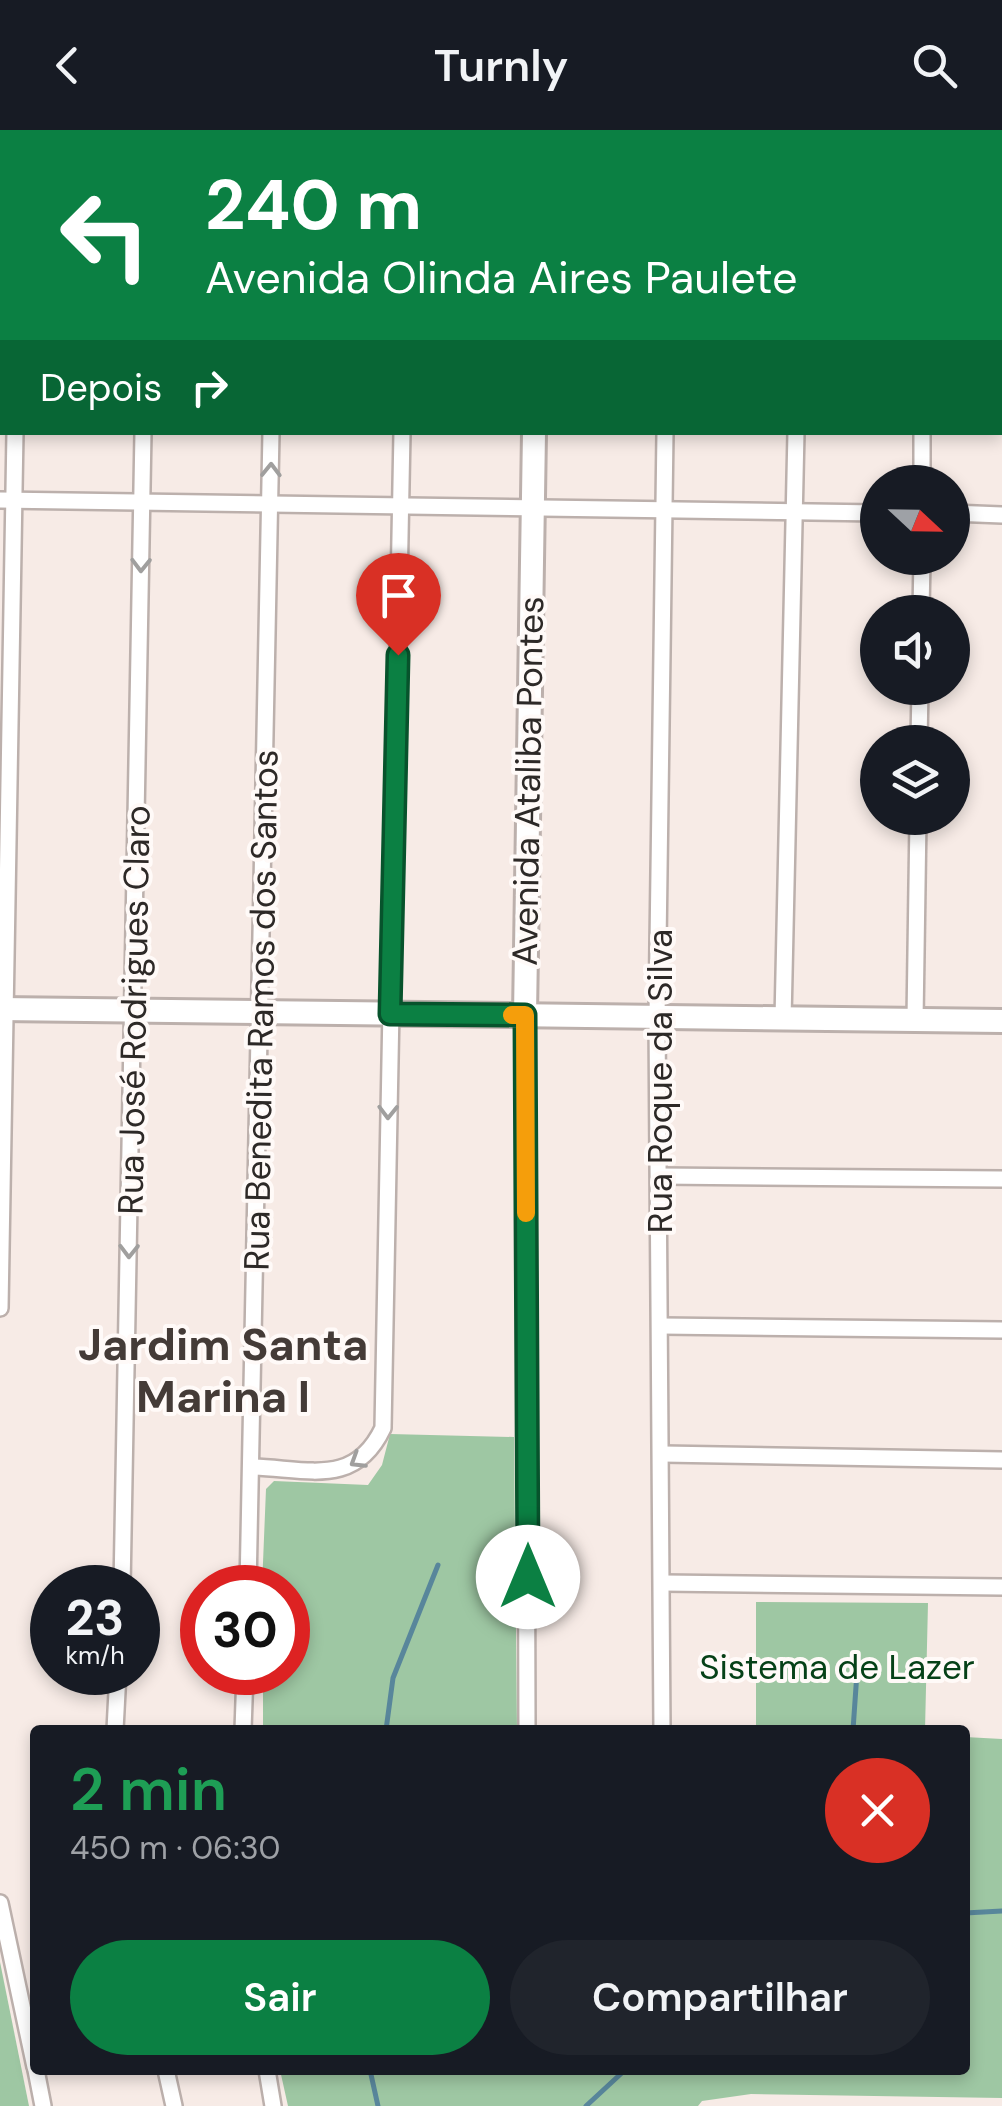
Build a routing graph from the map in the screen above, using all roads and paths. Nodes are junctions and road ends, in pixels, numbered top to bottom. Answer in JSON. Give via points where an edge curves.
{"nodes":[{"id":1,"x":15,"y":435,"type":"edge"},
{"id":2,"x":143,"y":435,"type":"edge"},
{"id":3,"x":271,"y":435,"type":"edge"},
{"id":4,"x":402,"y":435,"type":"edge"},
{"id":5,"x":534,"y":435,"type":"edge"},
{"id":6,"x":665,"y":435,"type":"edge"},
{"id":7,"x":796,"y":435,"type":"edge"},
{"id":8,"x":922,"y":435,"type":"edge"},
{"id":9,"x":922,"y":465,"type":"edge"},
{"id":10,"x":7,"y":500,"type":"edge"},
{"id":11,"x":142,"y":501,"type":"junction"},
{"id":12,"x":401,"y":506,"type":"junction"},
{"id":13,"x":270,"y":508,"type":"junction"},
{"id":14,"x":663,"y":508,"type":"junction"},
{"id":15,"x":533,"y":509,"type":"junction"},
{"id":16,"x":860,"y":512,"type":"edge"},
{"id":17,"x":970,"y":513,"type":"edge"},
{"id":18,"x":793,"y":514,"type":"junction"},
{"id":19,"x":1002,"y":514,"type":"edge"},
{"id":20,"x":918,"y":835,"type":"edge"},
{"id":21,"x":2,"y":1010,"type":"edge"},
{"id":22,"x":260,"y":1010,"type":"junction"},
{"id":23,"x":136,"y":1011,"type":"junction"},
{"id":24,"x":390,"y":1014,"type":"junction"},
{"id":25,"x":525,"y":1015,"type":"junction"},
{"id":26,"x":657,"y":1018,"type":"junction"},
{"id":27,"x":784,"y":1020,"type":"junction"},
{"id":28,"x":915,"y":1020,"type":"junction"},
{"id":29,"x":1002,"y":1021,"type":"edge"},
{"id":30,"x":2,"y":1149,"type":"edge"},
{"id":31,"x":660,"y":1176,"type":"junction"},
{"id":32,"x":1002,"y":1179,"type":"edge"},
{"id":33,"x":0,"y":1308,"type":"edge"},
{"id":34,"x":662,"y":1326,"type":"junction"},
{"id":35,"x":1002,"y":1330,"type":"edge"},
{"id":36,"x":663,"y":1454,"type":"junction"},
{"id":37,"x":1002,"y":1460,"type":"edge"},
{"id":38,"x":253,"y":1467,"type":"junction"},
{"id":39,"x":123,"y":1565,"type":"edge"},
{"id":40,"x":249,"y":1565,"type":"edge"},
{"id":41,"x":663,"y":1583,"type":"junction"},
{"id":42,"x":1002,"y":1587,"type":"edge"},
{"id":43,"x":117,"y":1695,"type":"edge"},
{"id":44,"x":244,"y":1695,"type":"edge"},
{"id":45,"x":115,"y":1725,"type":"edge"},
{"id":46,"x":243,"y":1725,"type":"edge"},
{"id":47,"x":528,"y":1725,"type":"edge"},
{"id":48,"x":662,"y":1725,"type":"edge"},
{"id":49,"x":0,"y":1903,"type":"edge"},
{"id":50,"x":30,"y":2045,"type":"edge"},
{"id":51,"x":36,"y":2075,"type":"edge"},
{"id":52,"x":167,"y":2075,"type":"edge"},
{"id":53,"x":267,"y":2075,"type":"edge"},
{"id":54,"x":43,"y":2106,"type":"edge"},
{"id":55,"x":174,"y":2106,"type":"edge"},
{"id":56,"x":273,"y":2106,"type":"edge"}],
"edges":[{"from":1,"to":10,"type":"street"},
{"from":2,"to":11,"type":"street","name":"Rua José Rodrigues Claro"},
{"from":13,"to":3,"type":"street","name":"Rua Benedita Ramos dos Santos","one_way":true},
{"from":4,"to":12,"type":"street"},
{"from":5,"to":15,"type":"street","name":"Avenida Ataliba Pontes"},
{"from":6,"to":14,"type":"street","name":"Rua Roque da Silva"},
{"from":7,"to":18,"type":"street"},
{"from":8,"to":9,"type":"street"},
{"from":10,"to":11,"type":"street"},
{"from":10,"to":21,"type":"street"},
{"from":11,"to":13,"type":"street"},
{"from":11,"to":23,"type":"street","name":"Rua José Rodrigues Claro","one_way":true},
{"from":12,"to":13,"type":"street"},
{"from":12,"to":15,"type":"street"},
{"from":12,"to":24,"type":"street"},
{"from":13,"to":22,"type":"street","name":"Rua Benedita Ramos dos Santos"},
{"from":14,"to":15,"type":"street"},
{"from":14,"to":18,"type":"street"},
{"from":14,"to":26,"type":"street","name":"Rua Roque da Silva"},
{"from":15,"to":25,"type":"street","name":"Avenida Ataliba Pontes"},
{"from":16,"to":18,"type":"street"},
{"from":17,"to":19,"type":"street"},
{"from":18,"to":27,"type":"street"},
{"from":20,"to":28,"type":"street"},
{"from":21,"to":23,"type":"street"},
{"from":21,"to":30,"type":"street"},
{"from":22,"to":23,"type":"street"},
{"from":22,"to":24,"type":"street"},
{"from":22,"to":38,"type":"street","name":"Rua Benedita Ramos dos Santos"},
{"from":23,"to":39,"type":"street","name":"Rua José Rodrigues Claro","one_way":true},
{"from":24,"to":25,"type":"street"},
{"from":24,"to":38,"type":"street","one_way":true,"via":[[383,1428],[370,1454],[342,1470]]},
{"from":25,"to":26,"type":"street"},
{"from":25,"to":47,"type":"street","name":"Avenida Ataliba Pontes"},
{"from":26,"to":27,"type":"street"},
{"from":26,"to":31,"type":"street","name":"Rua Roque da Silva"},
{"from":27,"to":28,"type":"street"},
{"from":28,"to":29,"type":"street"},
{"from":30,"to":33,"type":"street"},
{"from":31,"to":32,"type":"street"},
{"from":31,"to":34,"type":"street","name":"Rua Roque da Silva"},
{"from":34,"to":35,"type":"street"},
{"from":34,"to":36,"type":"street","name":"Rua Roque da Silva"},
{"from":36,"to":37,"type":"street"},
{"from":36,"to":41,"type":"street","name":"Rua Roque da Silva"},
{"from":38,"to":40,"type":"street","name":"Rua Benedita Ramos dos Santos"},
{"from":41,"to":42,"type":"street"},
{"from":41,"to":48,"type":"street","name":"Rua Roque da Silva"},
{"from":43,"to":45,"type":"street"},
{"from":44,"to":46,"type":"street"},
{"from":49,"to":50,"type":"street"},
{"from":51,"to":54,"type":"street"},
{"from":52,"to":55,"type":"street"},
{"from":53,"to":56,"type":"street"}]}
